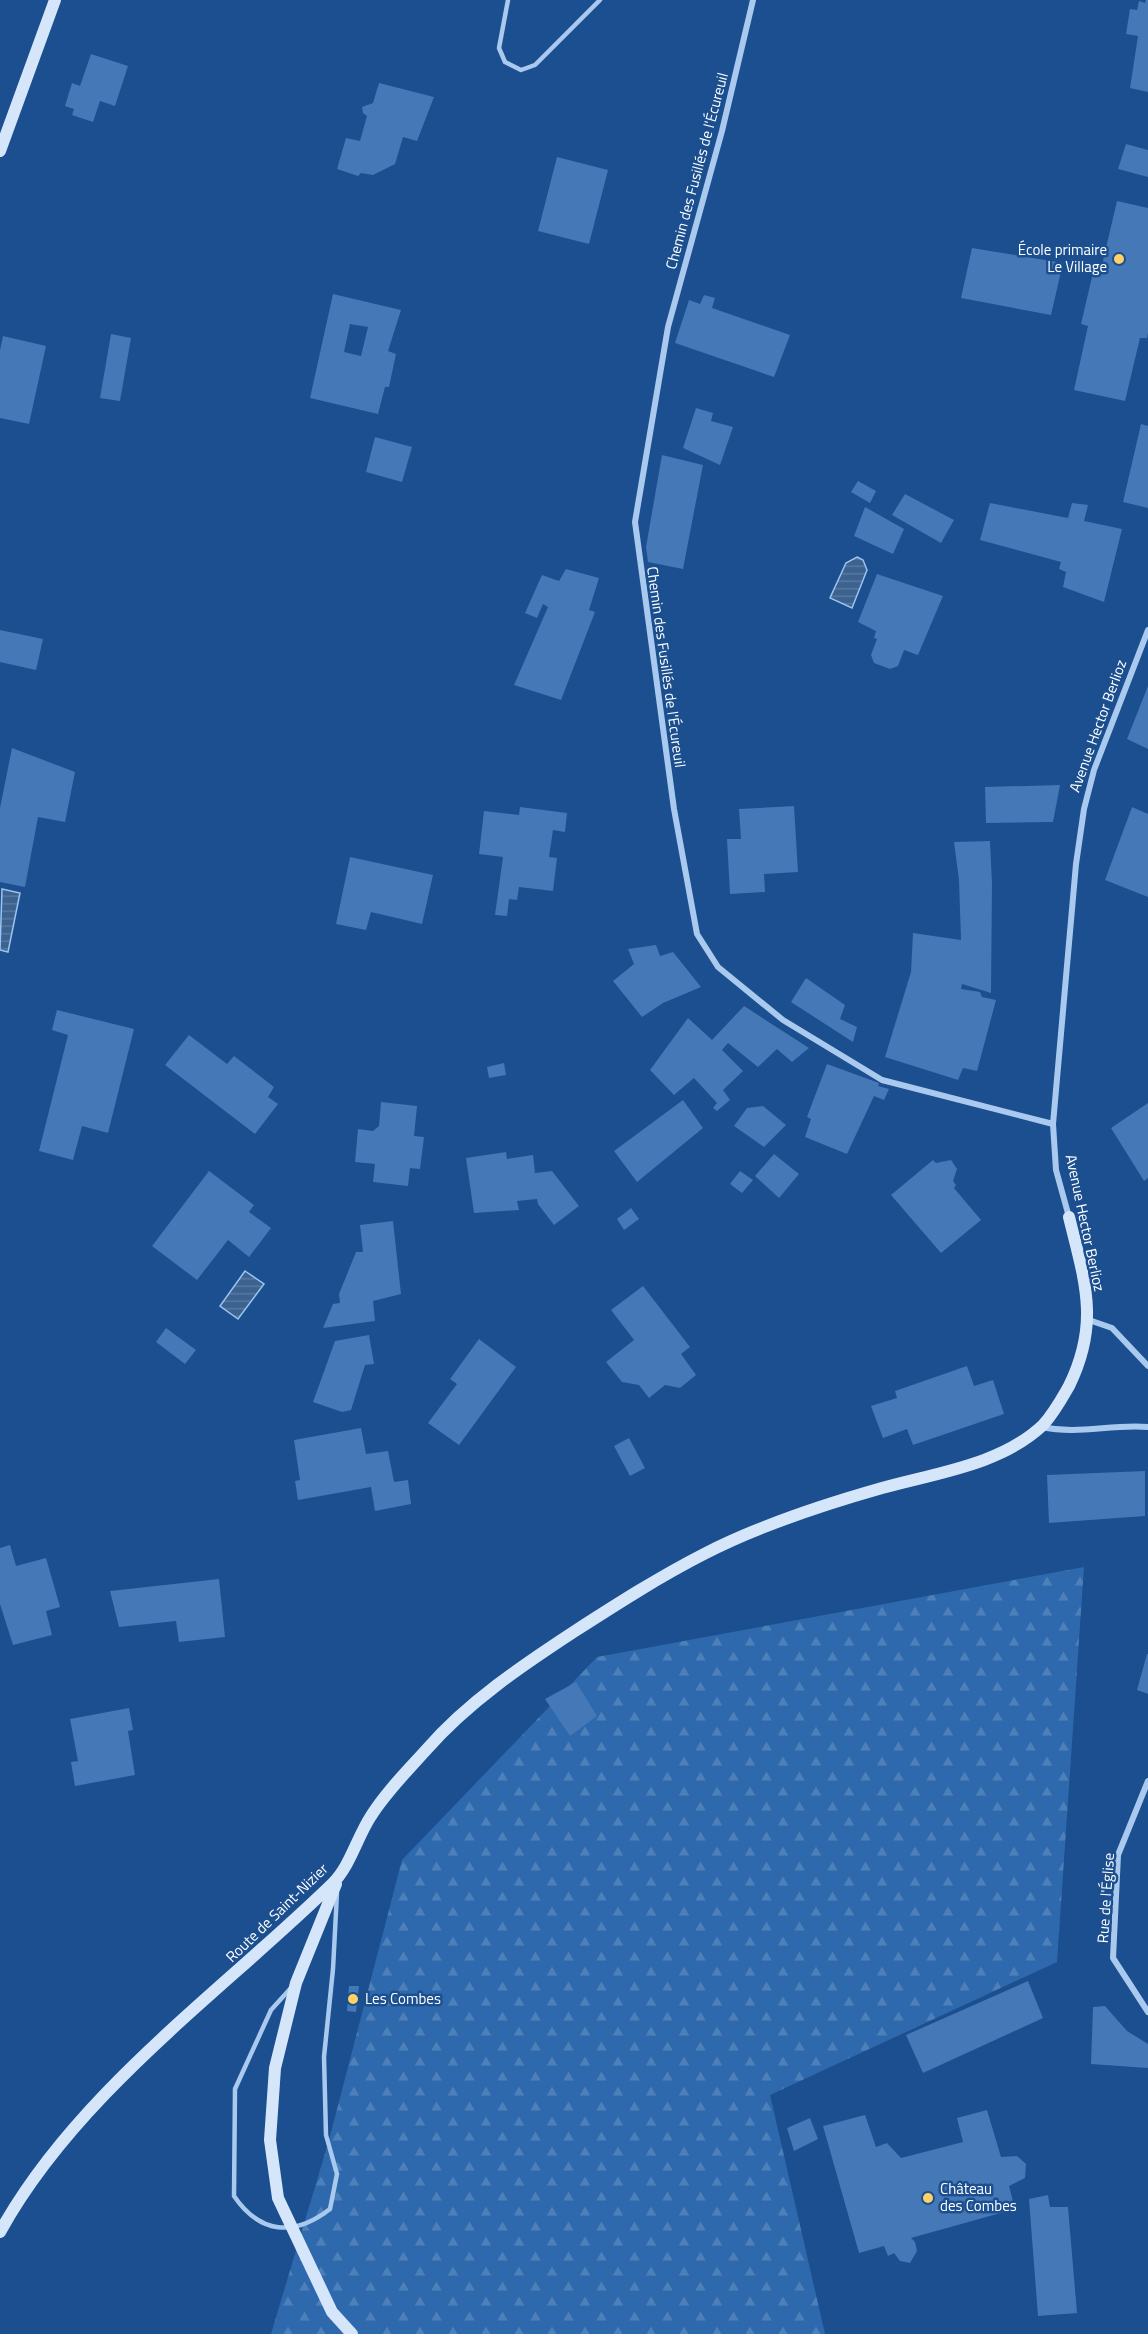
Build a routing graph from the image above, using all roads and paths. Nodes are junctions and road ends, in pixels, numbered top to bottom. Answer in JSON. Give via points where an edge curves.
{"nodes":[{"id":1,"x":55,"y":0,"type":"edge"},
{"id":2,"x":508,"y":0,"type":"edge"},
{"id":3,"x":600,"y":0,"type":"edge"},
{"id":4,"x":753,"y":0,"type":"edge"},
{"id":5,"x":0,"y":151,"type":"edge"},
{"id":6,"x":1148,"y":630,"type":"edge"},
{"id":7,"x":1053,"y":1124,"type":"junction"},
{"id":8,"x":1069,"y":1217,"type":"joint"},
{"id":9,"x":1089,"y":1320,"type":"junction"},
{"id":10,"x":1148,"y":1366,"type":"edge"},
{"id":11,"x":1041,"y":1427,"type":"junction"},
{"id":12,"x":1148,"y":1427,"type":"edge"},
{"id":13,"x":674,"y":1569,"type":"joint"},
{"id":14,"x":1148,"y":1781,"type":"edge"},
{"id":15,"x":337,"y":1880,"type":"junction"},
{"id":16,"x":296,"y":1983,"type":"junction"},
{"id":17,"x":1148,"y":2012,"type":"edge"},
{"id":18,"x":292,"y":2228,"type":"junction"},
{"id":19,"x":0,"y":2232,"type":"edge"},
{"id":20,"x":352,"y":2334,"type":"edge"}],
"edges":[{"from":1,"to":5,"type":"main road"},
{"from":2,"to":3,"type":"lane","via":[[499,48],[505,62],[521,70],[535,65]]},
{"from":4,"to":7,"type":"street","name":"Chemin des Fusillés de l'Écureuil","via":[[668,327],[635,522],[674,809],[697,934],[718,967],[783,1020],[882,1080]]},
{"from":6,"to":7,"type":"street","name":"Avenue Hector Berlioz","via":[[1094,770],[1084,809]]},
{"from":7,"to":8,"type":"street","name":"Avenue Hector Berlioz","via":[[1056,1170]]},
{"from":8,"to":9,"type":"main road","name":"Avenue Hector Berlioz","via":[[1087,1293]]},
{"from":9,"to":10,"type":"street","via":[[1112,1328]]},
{"from":9,"to":11,"type":"main road","name":"Avenue Hector Berlioz","via":[[1078,1367],[1058,1407]]},
{"from":11,"to":12,"type":"street","via":[[1067,1432],[1126,1425]]},
{"from":11,"to":13,"type":"main road","name":"Avenue Hector Berlioz","via":[[1005,1450],[969,1465],[835,1503],[730,1541]]},
{"from":13,"to":15,"type":"main road","name":"Route de Saint-Nizier","via":[[524,1665],[430,1745],[372,1814]]},
{"from":14,"to":17,"type":"street","name":"Rue de l'Église","via":[[1118,1855],[1113,1958]]},
{"from":15,"to":16,"type":"main road"},
{"from":15,"to":18,"type":"lane","via":[[324,2057],[326,2135],[337,2174],[330,2209],[313,2222]]},
{"from":15,"to":19,"type":"main road","name":"Route de Saint-Nizier","via":[[100,2099],[54,2150]]},
{"from":16,"to":18,"type":"main road","via":[[275,2068],[270,2140],[278,2198]]},
{"from":16,"to":18,"type":"lane","via":[[272,2010],[235,2089],[234,2196],[244,2211],[268,2227]]},
{"from":18,"to":20,"type":"main road","via":[[332,2312]]}]}
